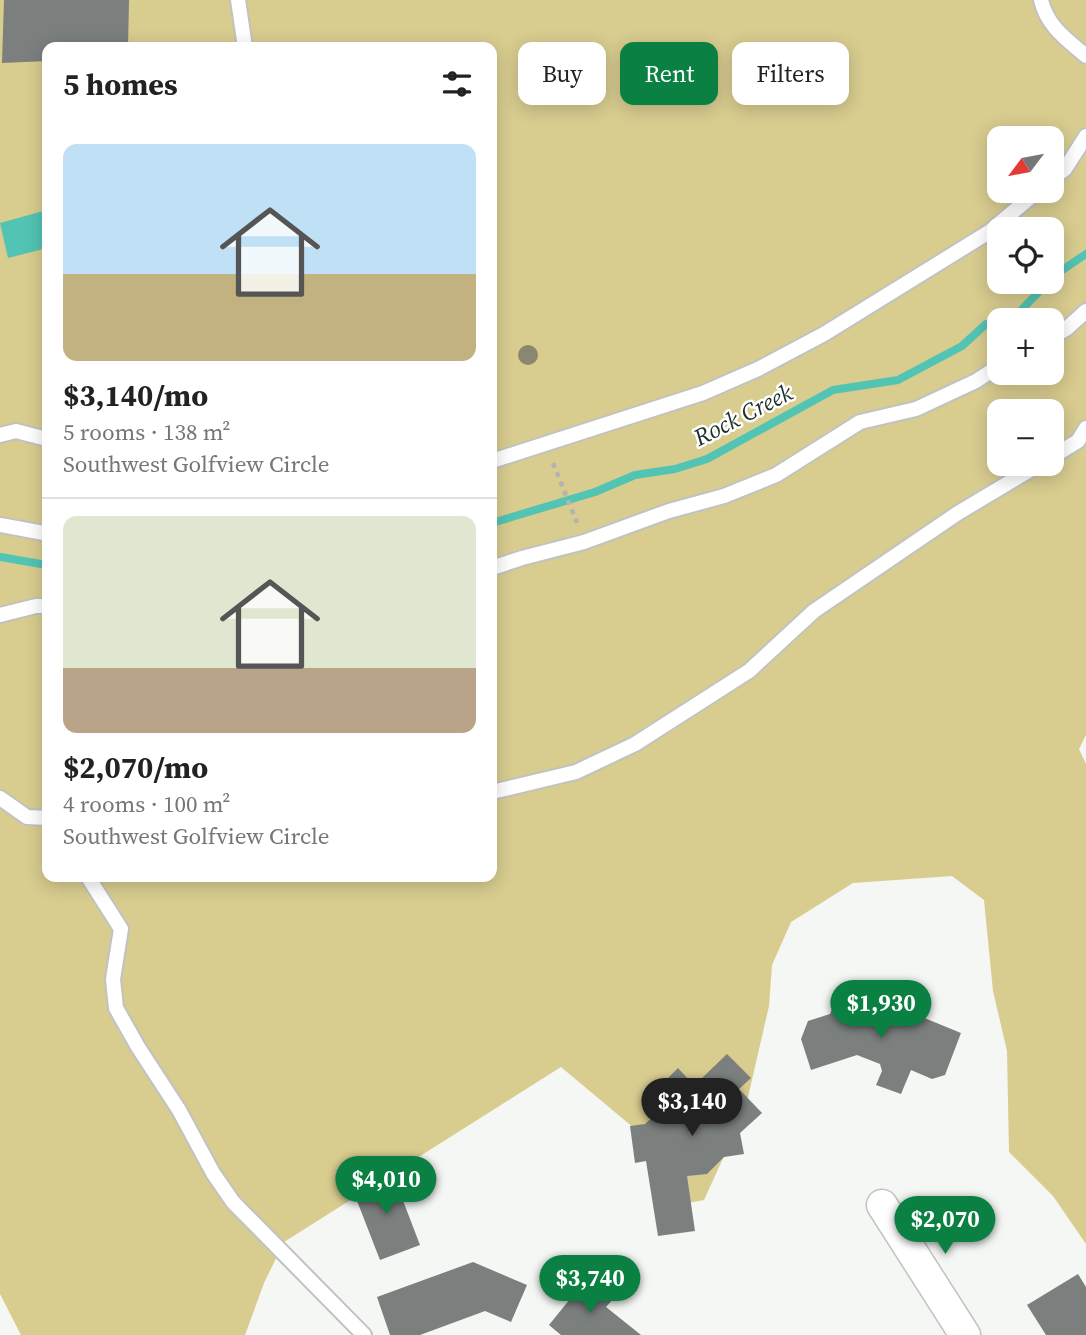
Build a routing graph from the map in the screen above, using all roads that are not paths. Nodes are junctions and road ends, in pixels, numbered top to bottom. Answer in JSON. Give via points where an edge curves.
{"nodes":[{"id":1,"x":238,"y":0,"type":"edge"},
{"id":2,"x":1041,"y":0,"type":"edge"},
{"id":3,"x":244,"y":42,"type":"edge"},
{"id":4,"x":1086,"y":56,"type":"edge"},
{"id":5,"x":1086,"y":136,"type":"edge"},
{"id":6,"x":1064,"y":170,"type":"edge"},
{"id":7,"x":1024,"y":203,"type":"edge"},
{"id":8,"x":1086,"y":312,"type":"edge"},
{"id":9,"x":1064,"y":331,"type":"edge"},
{"id":10,"x":987,"y":374,"type":"edge"},
{"id":11,"x":1086,"y":428,"type":"edge"},
{"id":12,"x":0,"y":435,"type":"edge"},
{"id":13,"x":42,"y":438,"type":"edge"},
{"id":14,"x":1064,"y":450,"type":"edge"},
{"id":15,"x":497,"y":459,"type":"edge"},
{"id":16,"x":1020,"y":476,"type":"edge"},
{"id":17,"x":0,"y":525,"type":"edge"},
{"id":18,"x":42,"y":533,"type":"edge"},
{"id":19,"x":497,"y":566,"type":"edge"},
{"id":20,"x":42,"y":606,"type":"edge"},
{"id":21,"x":0,"y":615,"type":"edge"},
{"id":22,"x":497,"y":791,"type":"edge"},
{"id":23,"x":0,"y":798,"type":"edge"},
{"id":24,"x":42,"y":818,"type":"edge"},
{"id":25,"x":91,"y":882,"type":"edge"},
{"id":26,"x":882,"y":1205,"type":"dead end"},
{"id":27,"x":364,"y":1335,"type":"edge"},
{"id":28,"x":965,"y":1335,"type":"edge"}],
"edges":[{"from":1,"to":3,"type":"lane"},
{"from":2,"to":4,"type":"lane","via":[[1044,15],[1056,31]]},
{"from":5,"to":6,"type":"lane"},
{"from":7,"to":15,"type":"lane","via":[[989,232],[824,334],[758,369],[703,393]]},
{"from":8,"to":9,"type":"lane"},
{"from":10,"to":19,"type":"lane","via":[[916,409],[860,422],[776,475],[724,496]]},
{"from":11,"to":14,"type":"lane","via":[[1078,441]]},
{"from":12,"to":13,"type":"lane","via":[[16,430]]},
{"from":16,"to":22,"type":"lane","via":[[814,611],[749,671],[635,744],[576,772]]},
{"from":17,"to":18,"type":"lane"},
{"from":20,"to":21,"type":"lane"},
{"from":23,"to":24,"type":"lane","via":[[27,817]]},
{"from":25,"to":27,"type":"lane","via":[[121,929],[113,979],[116,1008],[213,1173],[250,1222]]},
{"from":26,"to":28,"type":"street"}]}
